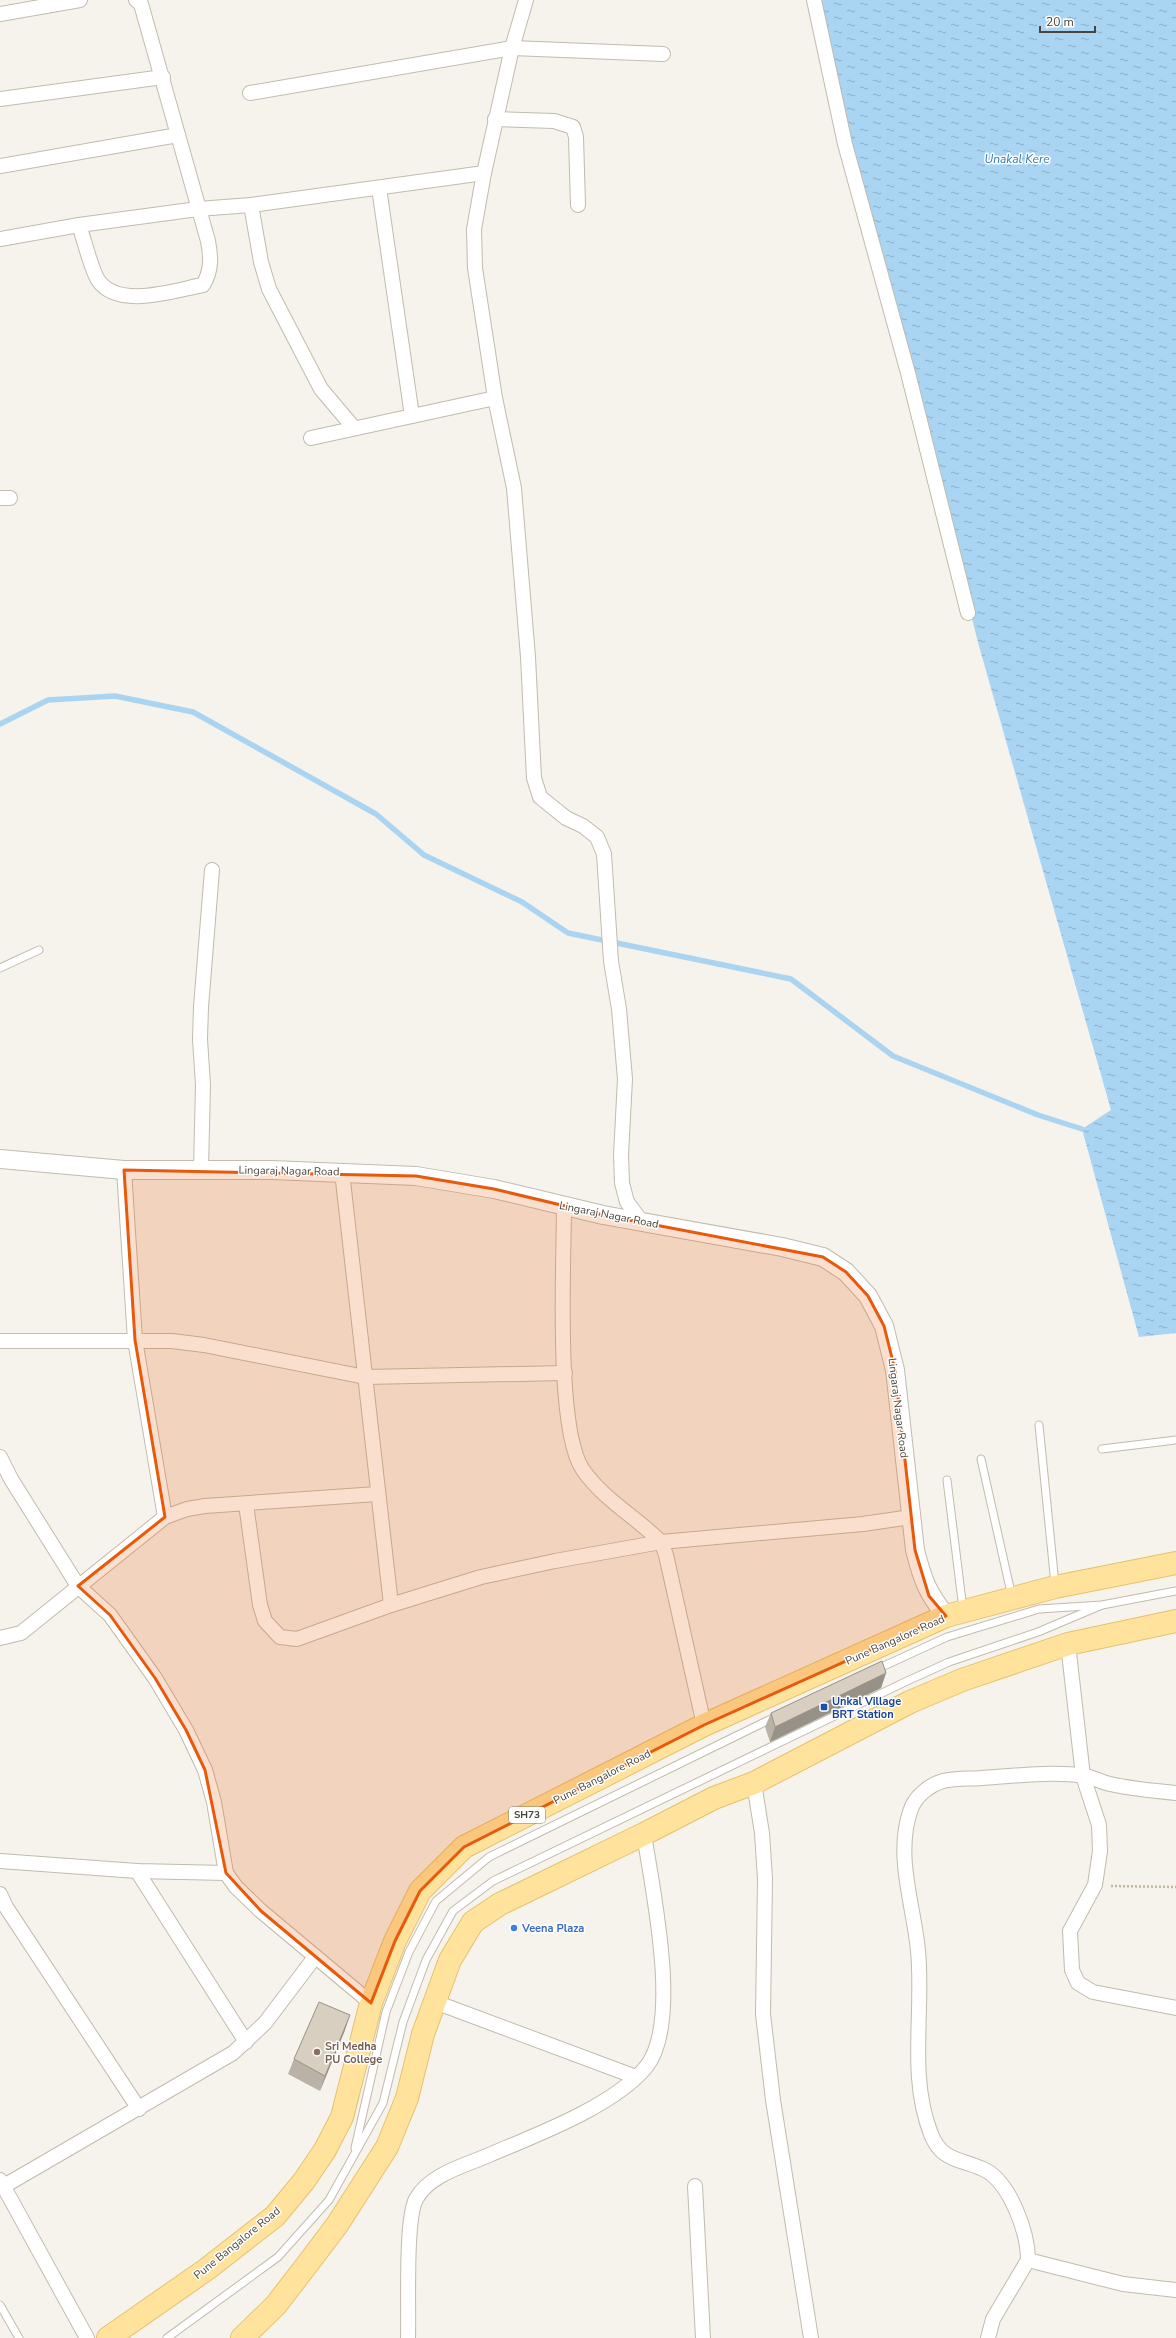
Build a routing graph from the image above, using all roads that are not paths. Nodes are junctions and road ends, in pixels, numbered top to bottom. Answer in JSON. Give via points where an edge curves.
{"nodes":[{"id":1,"x":80,"y":0,"type":"edge"},
{"id":2,"x":136,"y":0,"type":"edge"},
{"id":3,"x":526,"y":0,"type":"edge"},
{"id":4,"x":814,"y":0,"type":"edge"},
{"id":5,"x":0,"y":14,"type":"edge"},
{"id":6,"x":512,"y":48,"type":"junction"},
{"id":7,"x":663,"y":54,"type":"dead end"},
{"id":8,"x":163,"y":77,"type":"junction"},
{"id":9,"x":250,"y":93,"type":"dead end"},
{"id":10,"x":0,"y":99,"type":"edge"},
{"id":11,"x":495,"y":119,"type":"junction"},
{"id":12,"x":178,"y":135,"type":"junction"},
{"id":13,"x":0,"y":166,"type":"edge"},
{"id":14,"x":484,"y":173,"type":"junction"},
{"id":15,"x":379,"y":188,"type":"junction"},
{"id":16,"x":251,"y":205,"type":"junction"},
{"id":17,"x":578,"y":205,"type":"dead end"},
{"id":18,"x":198,"y":209,"type":"junction"},
{"id":19,"x":79,"y":225,"type":"junction"},
{"id":20,"x":0,"y":240,"type":"edge"},
{"id":21,"x":495,"y":398,"type":"junction"},
{"id":22,"x":412,"y":416,"type":"junction"},
{"id":23,"x":354,"y":428,"type":"junction"},
{"id":24,"x":311,"y":438,"type":"dead end"},
{"id":25,"x":968,"y":613,"type":"dead end"},
{"id":26,"x":212,"y":870,"type":"dead end"},
{"id":27,"x":39,"y":950,"type":"dead end"},
{"id":28,"x":0,"y":968,"type":"edge"},
{"id":29,"x":0,"y":1159,"type":"edge"},
{"id":30,"x":201,"y":1169,"type":"junction"},
{"id":31,"x":124,"y":1170,"type":"junction"},
{"id":32,"x":342,"y":1172,"type":"junction"},
{"id":33,"x":564,"y":1206,"type":"junction"},
{"id":34,"x":642,"y":1222,"type":"junction"},
{"id":35,"x":135,"y":1340,"type":"junction"},
{"id":36,"x":0,"y":1341,"type":"edge"},
{"id":37,"x":565,"y":1373,"type":"junction"},
{"id":38,"x":365,"y":1377,"type":"junction"},
{"id":39,"x":1039,"y":1425,"type":"dead end"},
{"id":40,"x":1176,"y":1440,"type":"edge"},
{"id":41,"x":1102,"y":1449,"type":"dead end"},
{"id":42,"x":0,"y":1457,"type":"edge"},
{"id":43,"x":981,"y":1459,"type":"dead end"},
{"id":44,"x":6,"y":1480,"type":"edge"},
{"id":45,"x":947,"y":1480,"type":"dead end"},
{"id":46,"x":377,"y":1494,"type":"junction"},
{"id":47,"x":246,"y":1504,"type":"junction"},
{"id":48,"x":165,"y":1517,"type":"junction"},
{"id":49,"x":911,"y":1517,"type":"junction"},
{"id":50,"x":661,"y":1542,"type":"junction"},
{"id":51,"x":1176,"y":1563,"type":"edge"},
{"id":52,"x":78,"y":1586,"type":"junction"},
{"id":53,"x":1055,"y":1587,"type":"junction"},
{"id":54,"x":1176,"y":1591,"type":"edge"},
{"id":55,"x":1012,"y":1597,"type":"junction"},
{"id":56,"x":391,"y":1605,"type":"junction"},
{"id":57,"x":1102,"y":1605,"type":"junction"},
{"id":58,"x":954,"y":1614,"type":"junction"},
{"id":59,"x":1176,"y":1621,"type":"edge"},
{"id":60,"x":0,"y":1638,"type":"edge"},
{"id":61,"x":1068,"y":1644,"type":"junction"},
{"id":62,"x":866,"y":1675,"type":"edge"},
{"id":63,"x":781,"y":1714,"type":"edge"},
{"id":64,"x":704,"y":1725,"type":"junction"},
{"id":65,"x":1083,"y":1776,"type":"junction"},
{"id":66,"x":754,"y":1783,"type":"junction"},
{"id":67,"x":1176,"y":1793,"type":"edge"},
{"id":68,"x":644,"y":1834,"type":"junction"},
{"id":69,"x":0,"y":1861,"type":"edge"},
{"id":70,"x":137,"y":1871,"type":"junction"},
{"id":71,"x":226,"y":1873,"type":"junction"},
{"id":72,"x":0,"y":1894,"type":"edge"},
{"id":73,"x":315,"y":1957,"type":"junction"},
{"id":74,"x":435,"y":2002,"type":"junction"},
{"id":75,"x":371,"y":2003,"type":"junction"},
{"id":76,"x":1176,"y":2008,"type":"edge"},
{"id":77,"x":246,"y":2042,"type":"junction"},
{"id":78,"x":636,"y":2077,"type":"junction"},
{"id":79,"x":139,"y":2109,"type":"junction"},
{"id":80,"x":353,"y":2158,"type":"junction"},
{"id":81,"x":2,"y":2183,"type":"edge"},
{"id":82,"x":695,"y":2186,"type":"dead end"},
{"id":83,"x":1028,"y":2260,"type":"junction"},
{"id":84,"x":1176,"y":2290,"type":"edge"},
{"id":85,"x":0,"y":2305,"type":"edge"},
{"id":86,"x":19,"y":2338,"type":"edge"},
{"id":87,"x":87,"y":2338,"type":"edge"},
{"id":88,"x":108,"y":2338,"type":"edge"},
{"id":89,"x":167,"y":2338,"type":"edge"},
{"id":90,"x":242,"y":2338,"type":"edge"},
{"id":91,"x":408,"y":2338,"type":"edge"},
{"id":92,"x":703,"y":2338,"type":"edge"},
{"id":93,"x":811,"y":2338,"type":"edge"},
{"id":94,"x":988,"y":2338,"type":"edge"}],
"edges":[{"from":1,"to":5,"type":"street"},
{"from":2,"to":8,"type":"street","via":[[141,4]]},
{"from":3,"to":6,"type":"street"},
{"from":4,"to":25,"type":"street","via":[[845,144],[908,373]]},
{"from":6,"to":7,"type":"street"},
{"from":6,"to":9,"type":"street"},
{"from":6,"to":11,"type":"street"},
{"from":8,"to":10,"type":"street"},
{"from":8,"to":12,"type":"street"},
{"from":11,"to":14,"type":"street"},
{"from":11,"to":17,"type":"street","via":[[554,121],[573,127],[576,137]]},
{"from":12,"to":13,"type":"street"},
{"from":12,"to":18,"type":"street"},
{"from":14,"to":15,"type":"street"},
{"from":14,"to":21,"type":"street","via":[[474,229],[475,268]]},
{"from":15,"to":16,"type":"street"},
{"from":15,"to":22,"type":"street"},
{"from":16,"to":18,"type":"street"},
{"from":16,"to":23,"type":"street","via":[[261,262],[269,289],[321,389]]},
{"from":18,"to":19,"type":"street"},
{"from":18,"to":19,"type":"street","via":[[211,258],[209,275],[203,285],[155,294],[128,296],[115,293],[99,280]]},
{"from":19,"to":20,"type":"street"},
{"from":21,"to":22,"type":"street"},
{"from":21,"to":34,"type":"street","via":[[514,488],[528,657],[534,778],[540,797],[566,818],[583,826],[597,837],[604,854],[611,961],[619,1009],[625,1079],[622,1183],[627,1202]]},
{"from":22,"to":23,"type":"street"},
{"from":23,"to":24,"type":"street"},
{"from":26,"to":30,"type":"street","via":[[201,1007]]},
{"from":27,"to":28,"type":"lane"},
{"from":29,"to":31,"type":"street","name":"Lingaraj Nagar Road"},
{"from":30,"to":31,"type":"street","name":"Lingaraj Nagar Road"},
{"from":30,"to":32,"type":"street","name":"Lingaraj Nagar Road"},
{"from":31,"to":35,"type":"street"},
{"from":32,"to":33,"type":"street","name":"Lingaraj Nagar Road","via":[[438,1180],[494,1189]]},
{"from":32,"to":38,"type":"street"},
{"from":33,"to":34,"type":"street","name":"Lingaraj Nagar Road"},
{"from":33,"to":37,"type":"street"},
{"from":34,"to":49,"type":"street","name":"Lingaraj Nagar Road","via":[[782,1247],[823,1257],[846,1272],[868,1296],[884,1326],[895,1370]]},
{"from":35,"to":36,"type":"street"},
{"from":35,"to":38,"type":"street","via":[[204,1345]]},
{"from":35,"to":48,"type":"street"},
{"from":37,"to":38,"type":"street"},
{"from":37,"to":50,"type":"street","via":[[567,1409],[573,1444],[582,1469],[610,1500]]},
{"from":38,"to":46,"type":"street"},
{"from":39,"to":53,"type":"lane"},
{"from":40,"to":41,"type":"lane"},
{"from":42,"to":44,"type":"street"},
{"from":43,"to":55,"type":"lane"},
{"from":44,"to":52,"type":"street"},
{"from":45,"to":58,"type":"lane"},
{"from":46,"to":47,"type":"street"},
{"from":46,"to":56,"type":"street"},
{"from":47,"to":48,"type":"street","via":[[199,1507]]},
{"from":47,"to":56,"type":"street","via":[[262,1614],[272,1631],[280,1637],[297,1639]]},
{"from":48,"to":52,"type":"street"},
{"from":49,"to":50,"type":"street","via":[[863,1524]]},
{"from":49,"to":58,"type":"street","name":"Lingaraj Nagar Road","via":[[915,1550],[929,1596]]},
{"from":50,"to":56,"type":"street","via":[[481,1577]]},
{"from":50,"to":64,"type":"street"},
{"from":51,"to":53,"type":"main road","name":"Pune Bangalore Road","number":"SH73"},
{"from":52,"to":60,"type":"street","via":[[20,1633]]},
{"from":52,"to":71,"type":"street","via":[[110,1615],[155,1678],[186,1730],[206,1770]]},
{"from":53,"to":55,"type":"main road","name":"Pune Bangalore Road","number":"SH73"},
{"from":54,"to":57,"type":"lane"},
{"from":55,"to":58,"type":"main road","name":"Pune Bangalore Road","number":"SH73"},
{"from":57,"to":62,"type":"lane","via":[[1038,1609],[947,1637]]},
{"from":57,"to":80,"type":"lane","via":[[1038,1632],[949,1662],[493,1881],[453,1911],[426,1960],[404,2022],[382,2103]]},
{"from":58,"to":64,"type":"main road","name":"Pune Bangalore Road","number":"SH73"},
{"from":59,"to":61,"type":"main road"},
{"from":61,"to":65,"type":"street"},
{"from":61,"to":66,"type":"main road","via":[[969,1678],[910,1702]]},
{"from":63,"to":80,"type":"lane","via":[[489,1856],[436,1901],[409,1952],[386,2012]]},
{"from":64,"to":75,"type":"main road","name":"Pune Bangalore Road","number":"SH73","via":[[464,1847],[420,1891],[395,1941]]},
{"from":65,"to":67,"type":"street","via":[[1137,1789]]},
{"from":65,"to":76,"type":"street","via":[[1100,1825],[1100,1851],[1095,1886],[1070,1931],[1072,1970],[1078,1983],[1093,1992]]},
{"from":65,"to":83,"type":"street","via":[[1031,1775],[943,1781],[925,1790],[910,1810],[905,1838],[906,1870],[920,1980],[918,2082],[931,2135],[942,2153],[962,2163],[984,2169],[998,2178],[1018,2216],[1026,2238]]},
{"from":66,"to":68,"type":"main road","via":[[714,1798]]},
{"from":66,"to":93,"type":"street","via":[[762,1833],[765,1879],[763,2014],[773,2100]]},
{"from":68,"to":74,"type":"main road","via":[[500,1904],[473,1922],[450,1960]]},
{"from":68,"to":78,"type":"street","via":[[662,1959],[663,1987],[658,2042],[647,2065]]},
{"from":69,"to":70,"type":"street"},
{"from":70,"to":71,"type":"street"},
{"from":70,"to":77,"type":"street"},
{"from":71,"to":73,"type":"street","via":[[236,1887],[261,1911]]},
{"from":72,"to":79,"type":"street","via":[[6,1907]]},
{"from":73,"to":75,"type":"street"},
{"from":73,"to":77,"type":"street","via":[[265,2023]]},
{"from":74,"to":78,"type":"street"},
{"from":74,"to":90,"type":"main road","via":[[423,2034],[407,2098],[387,2147],[337,2225],[306,2266],[276,2305]]},
{"from":75,"to":88,"type":"main road","name":"Pune Bangalore Road","number":"SH73","via":[[342,2117],[325,2150],[304,2181],[275,2216],[207,2269]]},
{"from":77,"to":79,"type":"street","via":[[216,2064]]},
{"from":78,"to":91,"type":"street","via":[[601,2103],[541,2133],[428,2183],[415,2202],[410,2231]]},
{"from":79,"to":81,"type":"street"},
{"from":80,"to":89,"type":"lane","via":[[329,2200],[278,2257]]},
{"from":81,"to":87,"type":"street"},
{"from":82,"to":92,"type":"street"},
{"from":83,"to":84,"type":"street","via":[[1123,2284]]},
{"from":83,"to":94,"type":"street","via":[[993,2319]]},
{"from":85,"to":86,"type":"lane"}]}
